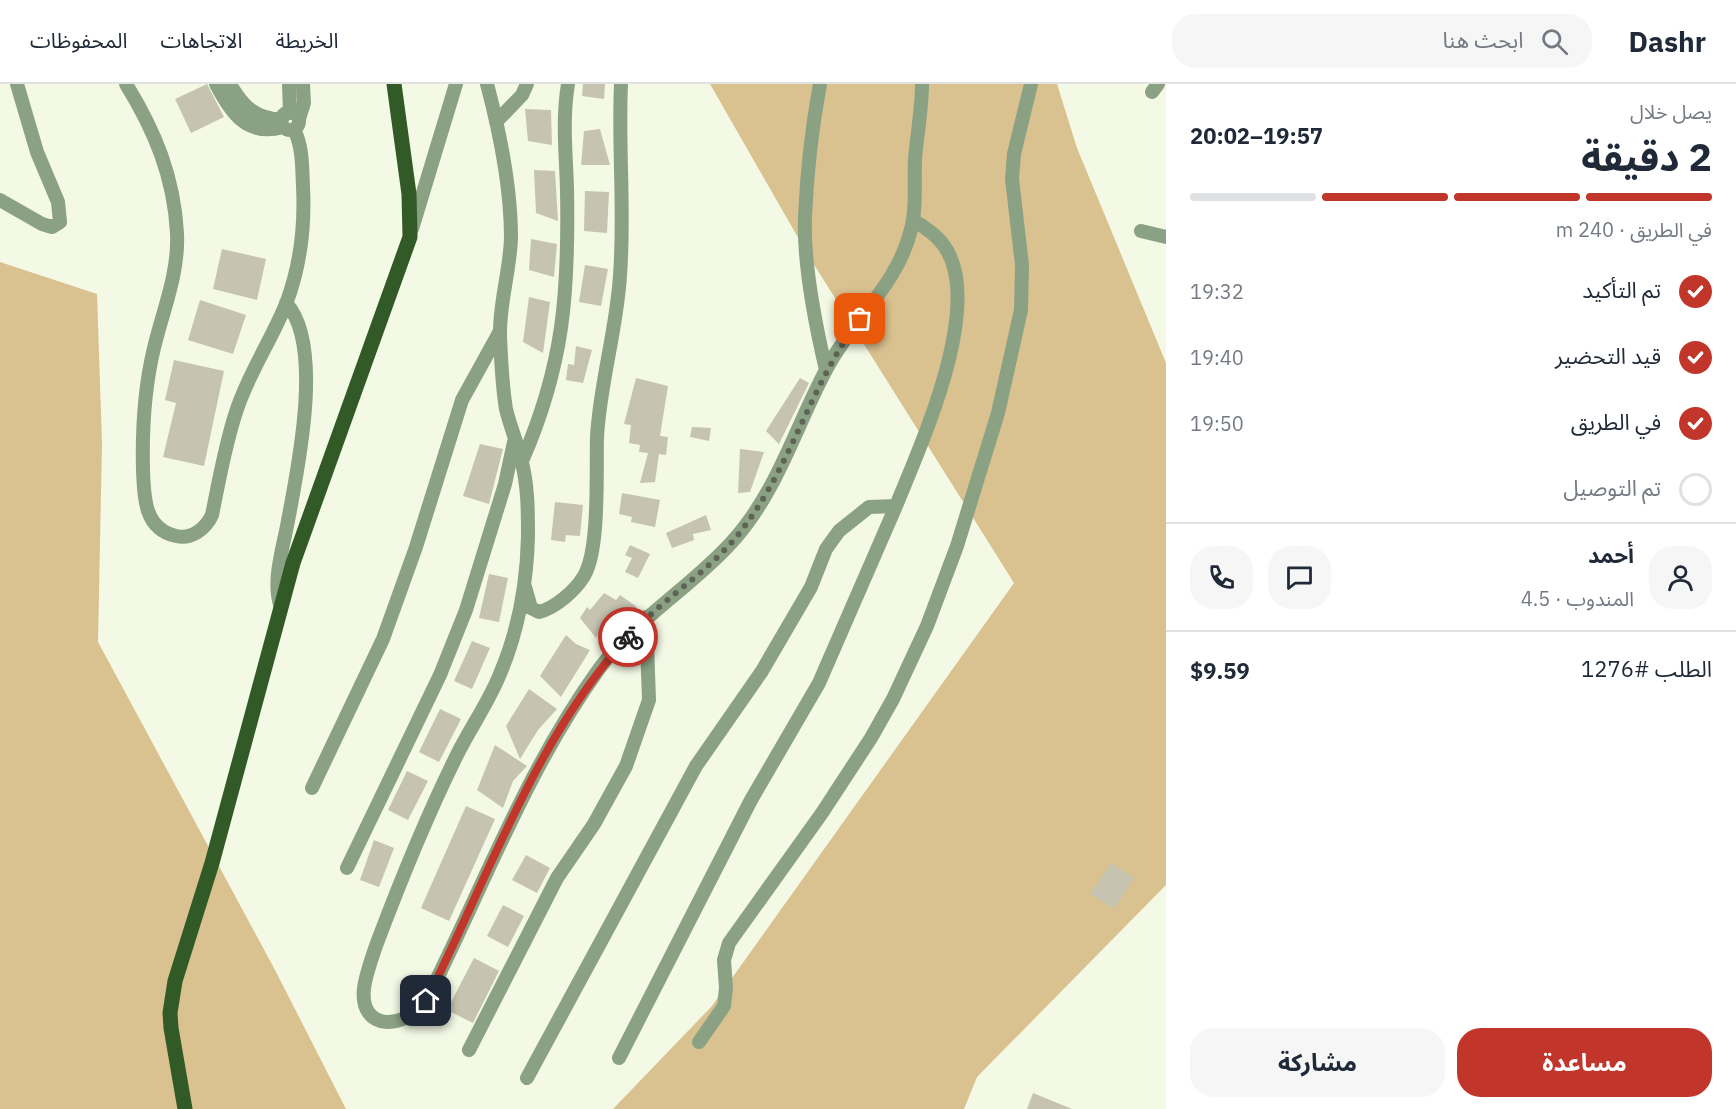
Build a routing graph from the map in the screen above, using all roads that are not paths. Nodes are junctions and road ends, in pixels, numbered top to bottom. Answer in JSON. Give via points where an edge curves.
{"nodes":[{"id":1,"x":17,"y":84,"type":"edge"},
{"id":2,"x":126,"y":84,"type":"edge"},
{"id":3,"x":216,"y":84,"type":"edge"},
{"id":4,"x":230,"y":84,"type":"edge"},
{"id":5,"x":289,"y":84,"type":"edge"},
{"id":6,"x":303,"y":84,"type":"edge"},
{"id":7,"x":394,"y":84,"type":"edge"},
{"id":8,"x":456,"y":84,"type":"edge"},
{"id":9,"x":487,"y":84,"type":"edge"},
{"id":10,"x":527,"y":84,"type":"edge"},
{"id":11,"x":568,"y":84,"type":"edge"},
{"id":12,"x":621,"y":84,"type":"edge"},
{"id":13,"x":820,"y":84,"type":"edge"},
{"id":14,"x":922,"y":84,"type":"edge"},
{"id":15,"x":1031,"y":84,"type":"edge"},
{"id":16,"x":289,"y":121,"type":"junction"},
{"id":17,"x":496,"y":122,"type":"junction"},
{"id":18,"x":0,"y":200,"type":"edge"},
{"id":19,"x":913,"y":220,"type":"junction"},
{"id":20,"x":1141,"y":231,"type":"dead end"},
{"id":21,"x":410,"y":237,"type":"junction"},
{"id":22,"x":1166,"y":237,"type":"edge"},
{"id":23,"x":286,"y":303,"type":"junction"},
{"id":24,"x":500,"y":331,"type":"junction"},
{"id":25,"x":826,"y":370,"type":"junction"},
{"id":26,"x":515,"y":439,"type":"junction"},
{"id":27,"x":522,"y":461,"type":"junction"},
{"id":28,"x":896,"y":506,"type":"junction"},
{"id":29,"x":524,"y":582,"type":"junction"},
{"id":30,"x":281,"y":608,"type":"junction"},
{"id":31,"x":646,"y":617,"type":"junction"},
{"id":32,"x":312,"y":788,"type":"dead end"},
{"id":33,"x":347,"y":868,"type":"dead end"},
{"id":34,"x":699,"y":1042,"type":"dead end"},
{"id":35,"x":469,"y":1050,"type":"dead end"},
{"id":36,"x":619,"y":1058,"type":"dead end"},
{"id":37,"x":527,"y":1078,"type":"dead end"},
{"id":38,"x":185,"y":1109,"type":"edge"}],
"edges":[{"from":1,"to":18,"type":"street","via":[[37,152],[58,202],[60,222],[52,227],[42,224]]},
{"from":2,"to":23,"type":"street","via":[[156,137],[170,182],[177,235],[173,275],[143,408],[145,502],[150,518],[162,530],[177,537],[191,536],[209,522],[236,412]]},
{"from":3,"to":16,"type":"street","via":[[245,125],[261,130]]},
{"from":4,"to":16,"type":"street","via":[[254,114]]},
{"from":5,"to":16,"type":"street"},
{"from":6,"to":16,"type":"street","via":[[304,103]]},
{"from":7,"to":21,"type":"main road","via":[[409,194]]},
{"from":8,"to":21,"type":"street"},
{"from":9,"to":17,"type":"street"},
{"from":10,"to":17,"type":"street","via":[[522,95]]},
{"from":11,"to":27,"type":"street","via":[[563,114],[567,188],[565,308],[551,384]]},
{"from":12,"to":29,"type":"street","via":[[621,272],[597,434],[592,553],[584,576],[550,609],[539,612],[531,608]]},
{"from":13,"to":25,"type":"street","via":[[805,218],[814,317]]},
{"from":14,"to":19,"type":"street"},
{"from":15,"to":34,"type":"street","via":[[1012,179],[1022,264],[1021,310],[998,413],[957,546],[927,626],[893,699],[822,813],[729,943],[724,960],[724,1006]]},
{"from":16,"to":23,"type":"street","via":[[302,150],[303,231]]},
{"from":17,"to":24,"type":"street","via":[[506,174],[511,236]]},
{"from":19,"to":25,"type":"street","via":[[910,236],[892,272]]},
{"from":19,"to":28,"type":"street","via":[[942,243],[952,264],[956,332],[925,434]]},
{"from":20,"to":22,"type":"street"},
{"from":21,"to":30,"type":"main road"},
{"from":23,"to":30,"type":"street","via":[[298,320],[306,358],[297,464],[277,581]]},
{"from":24,"to":26,"type":"street","via":[[507,410]]},
{"from":24,"to":32,"type":"street","via":[[462,400],[416,547],[382,639]]},
{"from":25,"to":31,"type":"street","via":[[777,477],[746,526],[696,578]]},
{"from":26,"to":27,"type":"street"},
{"from":26,"to":33,"type":"street","via":[[466,610],[440,675]]},
{"from":27,"to":29,"type":"street","via":[[528,539]]},
{"from":28,"to":36,"type":"street","via":[[819,683],[751,800]]},
{"from":28,"to":37,"type":"street","via":[[869,507],[839,531],[826,549],[812,587],[768,661],[696,766]]},
{"from":29,"to":31,"type":"street","via":[[500,674],[410,857],[375,950],[364,990],[367,1008],[374,1018],[388,1023],[406,1020],[419,1012],[426,1001],[567,716],[601,666]]},
{"from":30,"to":38,"type":"main road","via":[[172,997],[171,1028]]},
{"from":31,"to":35,"type":"street","via":[[649,700],[630,755],[594,824],[557,878]]}]}
